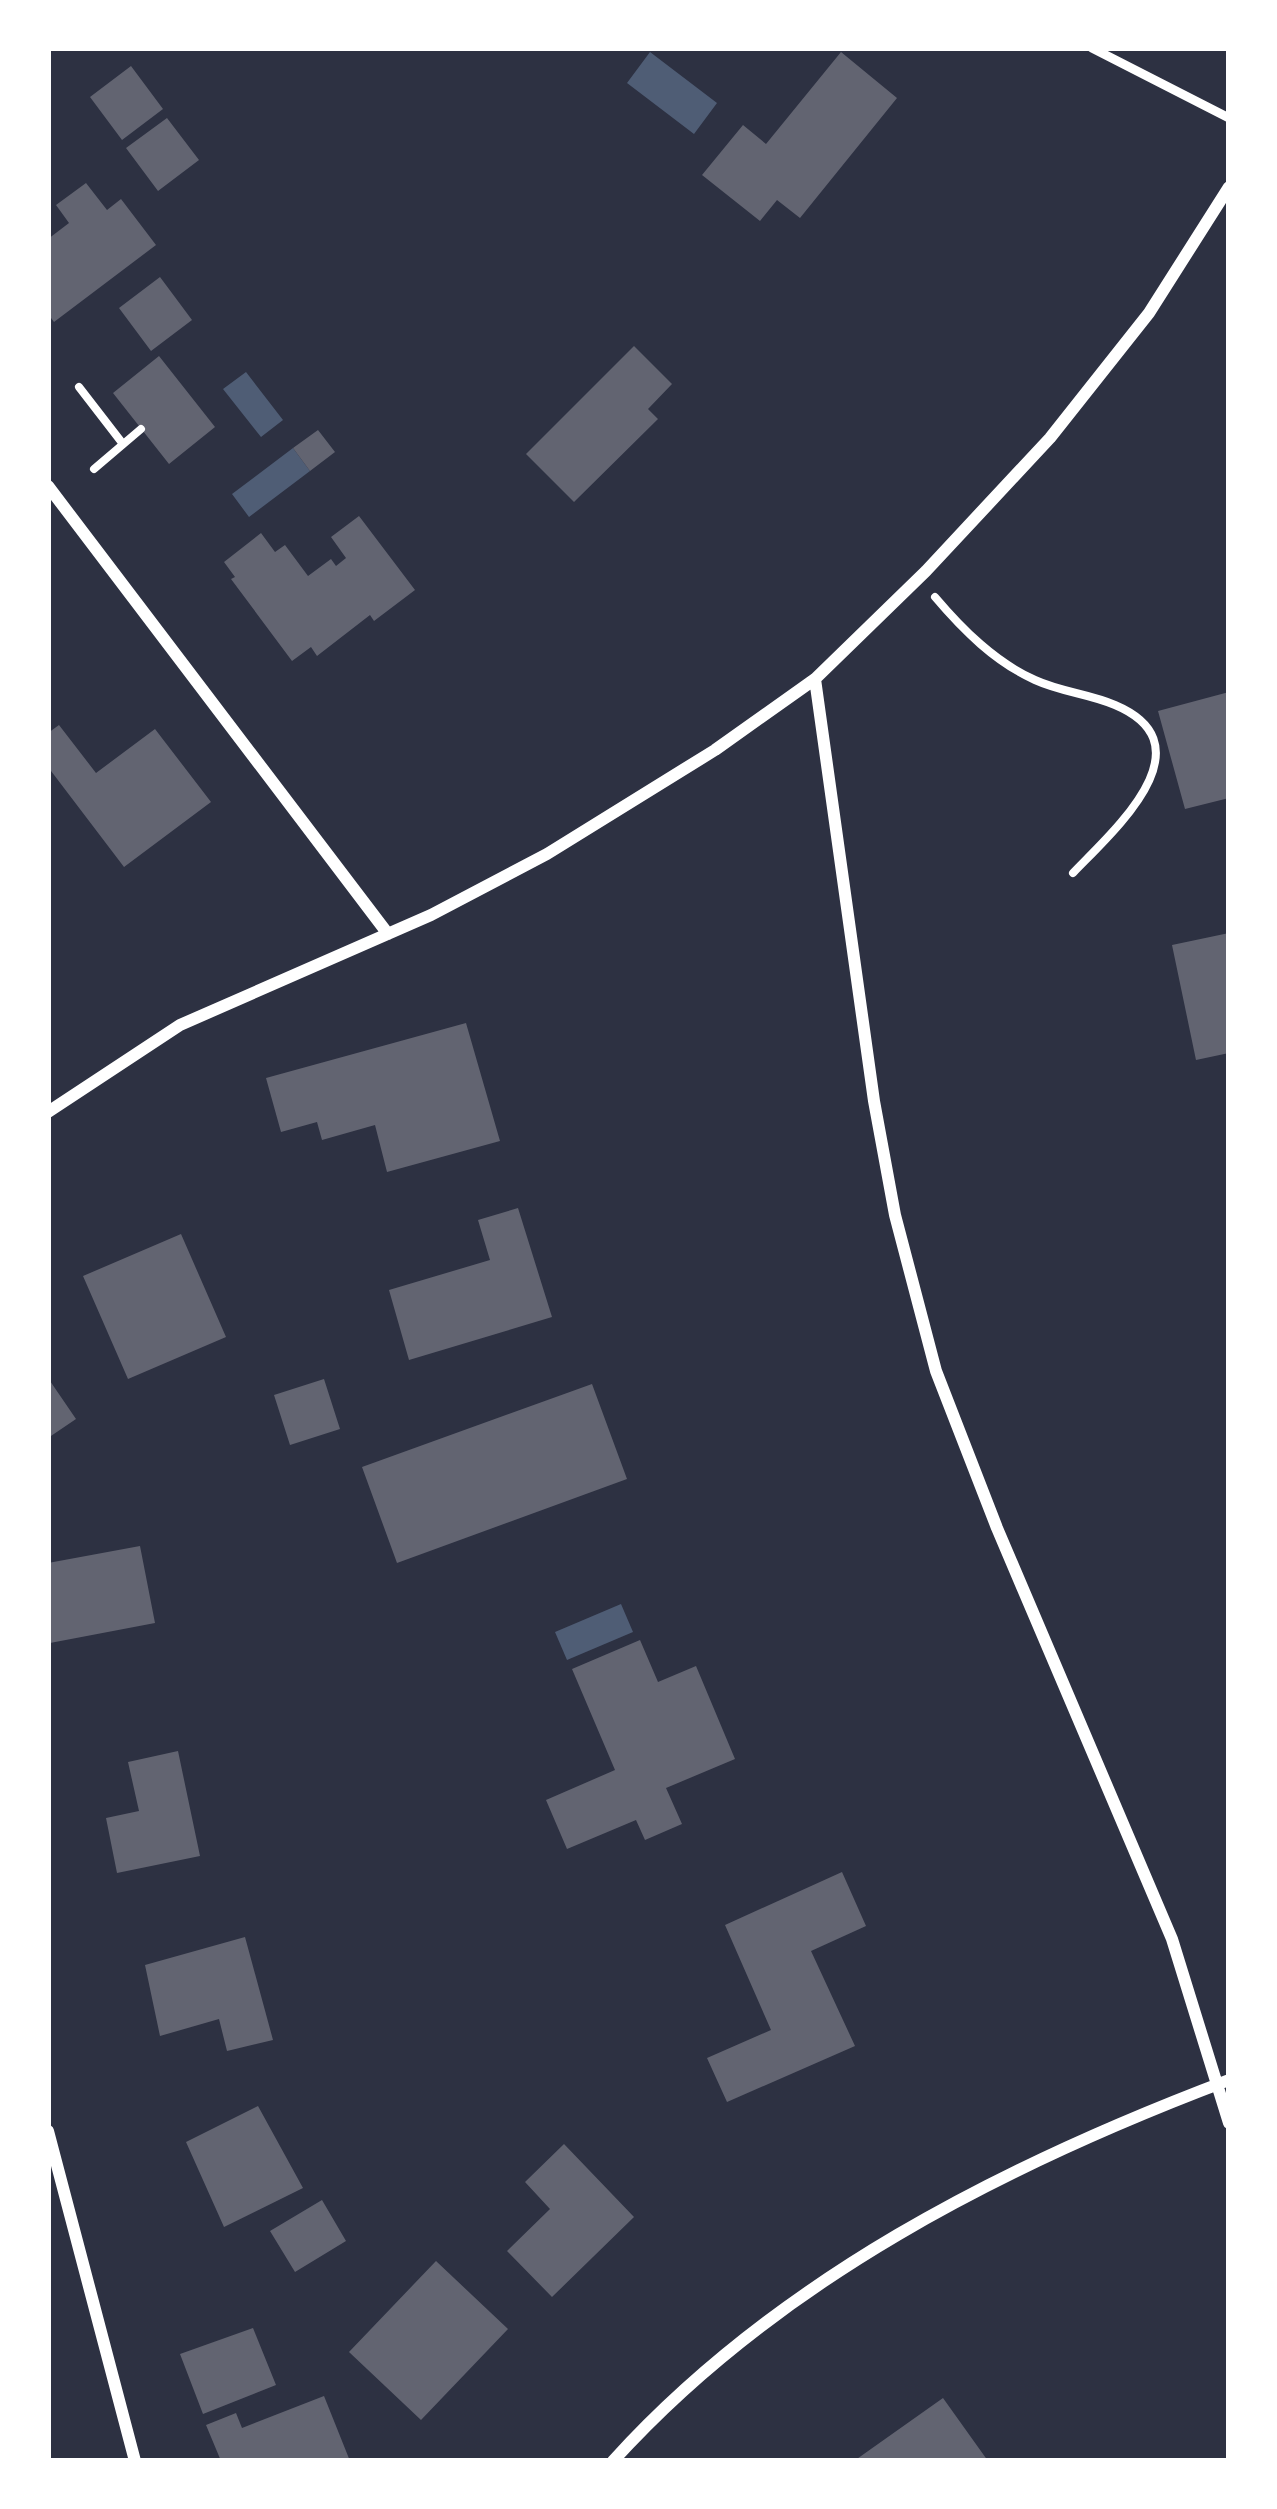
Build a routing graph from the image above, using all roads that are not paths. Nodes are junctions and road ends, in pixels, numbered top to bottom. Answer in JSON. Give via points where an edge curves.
{"nodes":[{"id":1,"x":1092,"y":48,"type":"edge"},
{"id":2,"x":1229,"y":118,"type":"edge"},
{"id":3,"x":1229,"y":187,"type":"edge"},
{"id":4,"x":48,"y":486,"type":"edge"},
{"id":5,"x":814,"y":679,"type":"junction"},
{"id":6,"x":388,"y":934,"type":"junction"},
{"id":7,"x":48,"y":1112,"type":"edge"},
{"id":8,"x":1224,"y":2082,"type":"edge"},
{"id":9,"x":1229,"y":2123,"type":"edge"},
{"id":10,"x":48,"y":2131,"type":"edge"},
{"id":11,"x":135,"y":2461,"type":"edge"},
{"id":12,"x":614,"y":2461,"type":"edge"}],
"edges":[{"from":1,"to":2,"type":"lane"},
{"from":3,"to":5,"type":"street","via":[[1149,314],[1050,438]]},
{"from":4,"to":6,"type":"street"},
{"from":5,"to":6,"type":"street","via":[[547,854]]},
{"from":5,"to":8,"type":"street","via":[[874,1101],[937,1371]]},
{"from":6,"to":7,"type":"street","via":[[180,1025]]},
{"from":8,"to":9,"type":"street"},
{"from":8,"to":12,"type":"street","via":[[1005,2176],[891,2238],[730,2351]]},
{"from":10,"to":11,"type":"street"}]}
